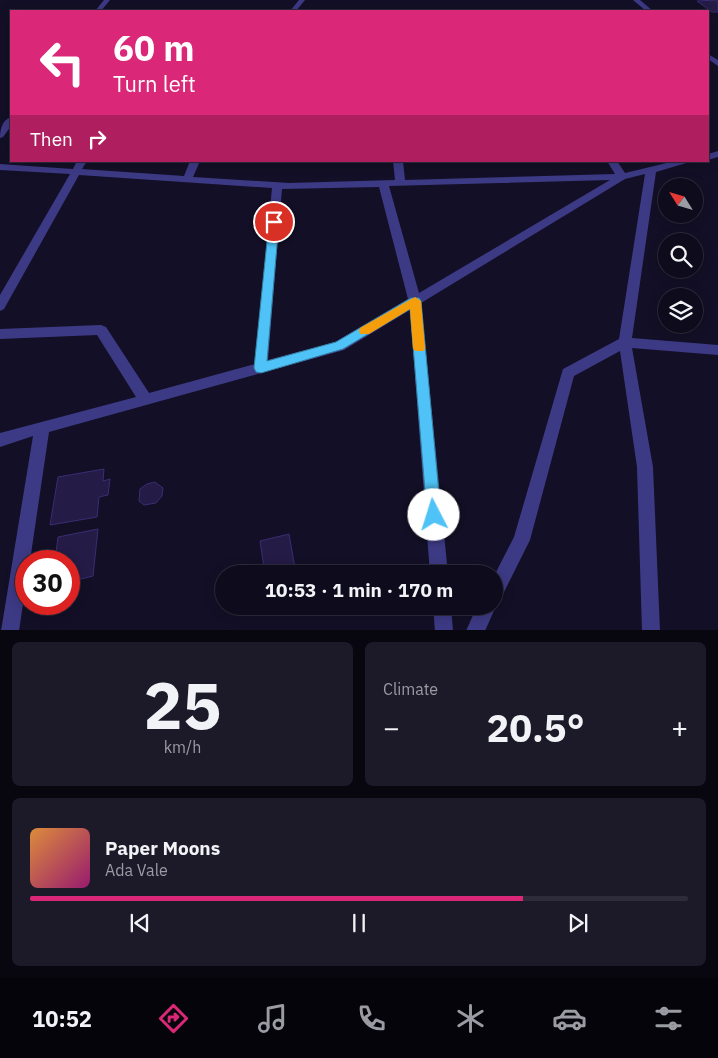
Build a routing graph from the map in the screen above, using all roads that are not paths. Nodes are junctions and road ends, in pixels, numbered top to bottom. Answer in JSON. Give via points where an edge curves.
{"nodes":[{"id":1,"x":107,"y":0,"type":"edge"},
{"id":2,"x":302,"y":0,"type":"edge"},
{"id":3,"x":636,"y":0,"type":"edge"},
{"id":4,"x":99,"y":10,"type":"edge"},
{"id":5,"x":294,"y":10,"type":"edge"},
{"id":6,"x":649,"y":10,"type":"edge"},
{"id":7,"x":10,"y":121,"type":"edge"},
{"id":8,"x":0,"y":134,"type":"edge"},
{"id":9,"x":81,"y":162,"type":"edge"},
{"id":10,"x":195,"y":162,"type":"edge"},
{"id":11,"x":398,"y":162,"type":"edge"},
{"id":12,"x":613,"y":162,"type":"edge"},
{"id":13,"x":684,"y":162,"type":"edge"},
{"id":14,"x":0,"y":168,"type":"edge"},
{"id":15,"x":651,"y":170,"type":"junction"},
{"id":16,"x":76,"y":172,"type":"junction"},
{"id":17,"x":622,"y":177,"type":"junction"},
{"id":18,"x":187,"y":180,"type":"junction"},
{"id":19,"x":400,"y":183,"type":"junction"},
{"id":20,"x":382,"y":184,"type":"junction"},
{"id":21,"x":277,"y":186,"type":"junction"},
{"id":22,"x":415,"y":301,"type":"junction"},
{"id":23,"x":0,"y":306,"type":"edge"},
{"id":24,"x":0,"y":334,"type":"edge"},
{"id":25,"x":625,"y":342,"type":"junction"},
{"id":26,"x":718,"y":350,"type":"edge"},
{"id":27,"x":261,"y":368,"type":"junction"},
{"id":28,"x":146,"y":400,"type":"junction"},
{"id":29,"x":42,"y":427,"type":"junction"},
{"id":30,"x":0,"y":440,"type":"edge"},
{"id":31,"x":438,"y":565,"type":"edge"},
{"id":32,"x":503,"y":577,"type":"edge"},
{"id":33,"x":443,"y":615,"type":"edge"},
{"id":34,"x":482,"y":615,"type":"edge"},
{"id":35,"x":10,"y":630,"type":"edge"},
{"id":36,"x":444,"y":630,"type":"edge"},
{"id":37,"x":475,"y":630,"type":"edge"},
{"id":38,"x":651,"y":630,"type":"edge"}],
"edges":[{"from":1,"to":4,"type":"street"},
{"from":2,"to":5,"type":"street"},
{"from":3,"to":6,"type":"street"},
{"from":7,"to":8,"type":"street"},
{"from":9,"to":16,"type":"street"},
{"from":10,"to":18,"type":"street"},
{"from":11,"to":19,"type":"street"},
{"from":12,"to":17,"type":"street"},
{"from":13,"to":15,"type":"street"},
{"from":14,"to":16,"type":"street"},
{"from":15,"to":17,"type":"street"},
{"from":15,"to":25,"type":"street"},
{"from":16,"to":18,"type":"street"},
{"from":16,"to":23,"type":"street"},
{"from":17,"to":19,"type":"street"},
{"from":17,"to":22,"type":"street"},
{"from":18,"to":21,"type":"street"},
{"from":19,"to":20,"type":"street"},
{"from":20,"to":21,"type":"street"},
{"from":20,"to":22,"type":"street"},
{"from":21,"to":27,"type":"street"},
{"from":22,"to":27,"type":"street","via":[[339,346]]},
{"from":22,"to":31,"type":"street"},
{"from":24,"to":28,"type":"street","via":[[102,330]]},
{"from":25,"to":26,"type":"street"},
{"from":25,"to":32,"type":"street","via":[[568,373],[522,540]]},
{"from":25,"to":38,"type":"street","via":[[645,467]]},
{"from":27,"to":28,"type":"street"},
{"from":28,"to":29,"type":"street"},
{"from":29,"to":30,"type":"street"},
{"from":29,"to":35,"type":"street"},
{"from":33,"to":36,"type":"street"},
{"from":34,"to":37,"type":"street"}]}
